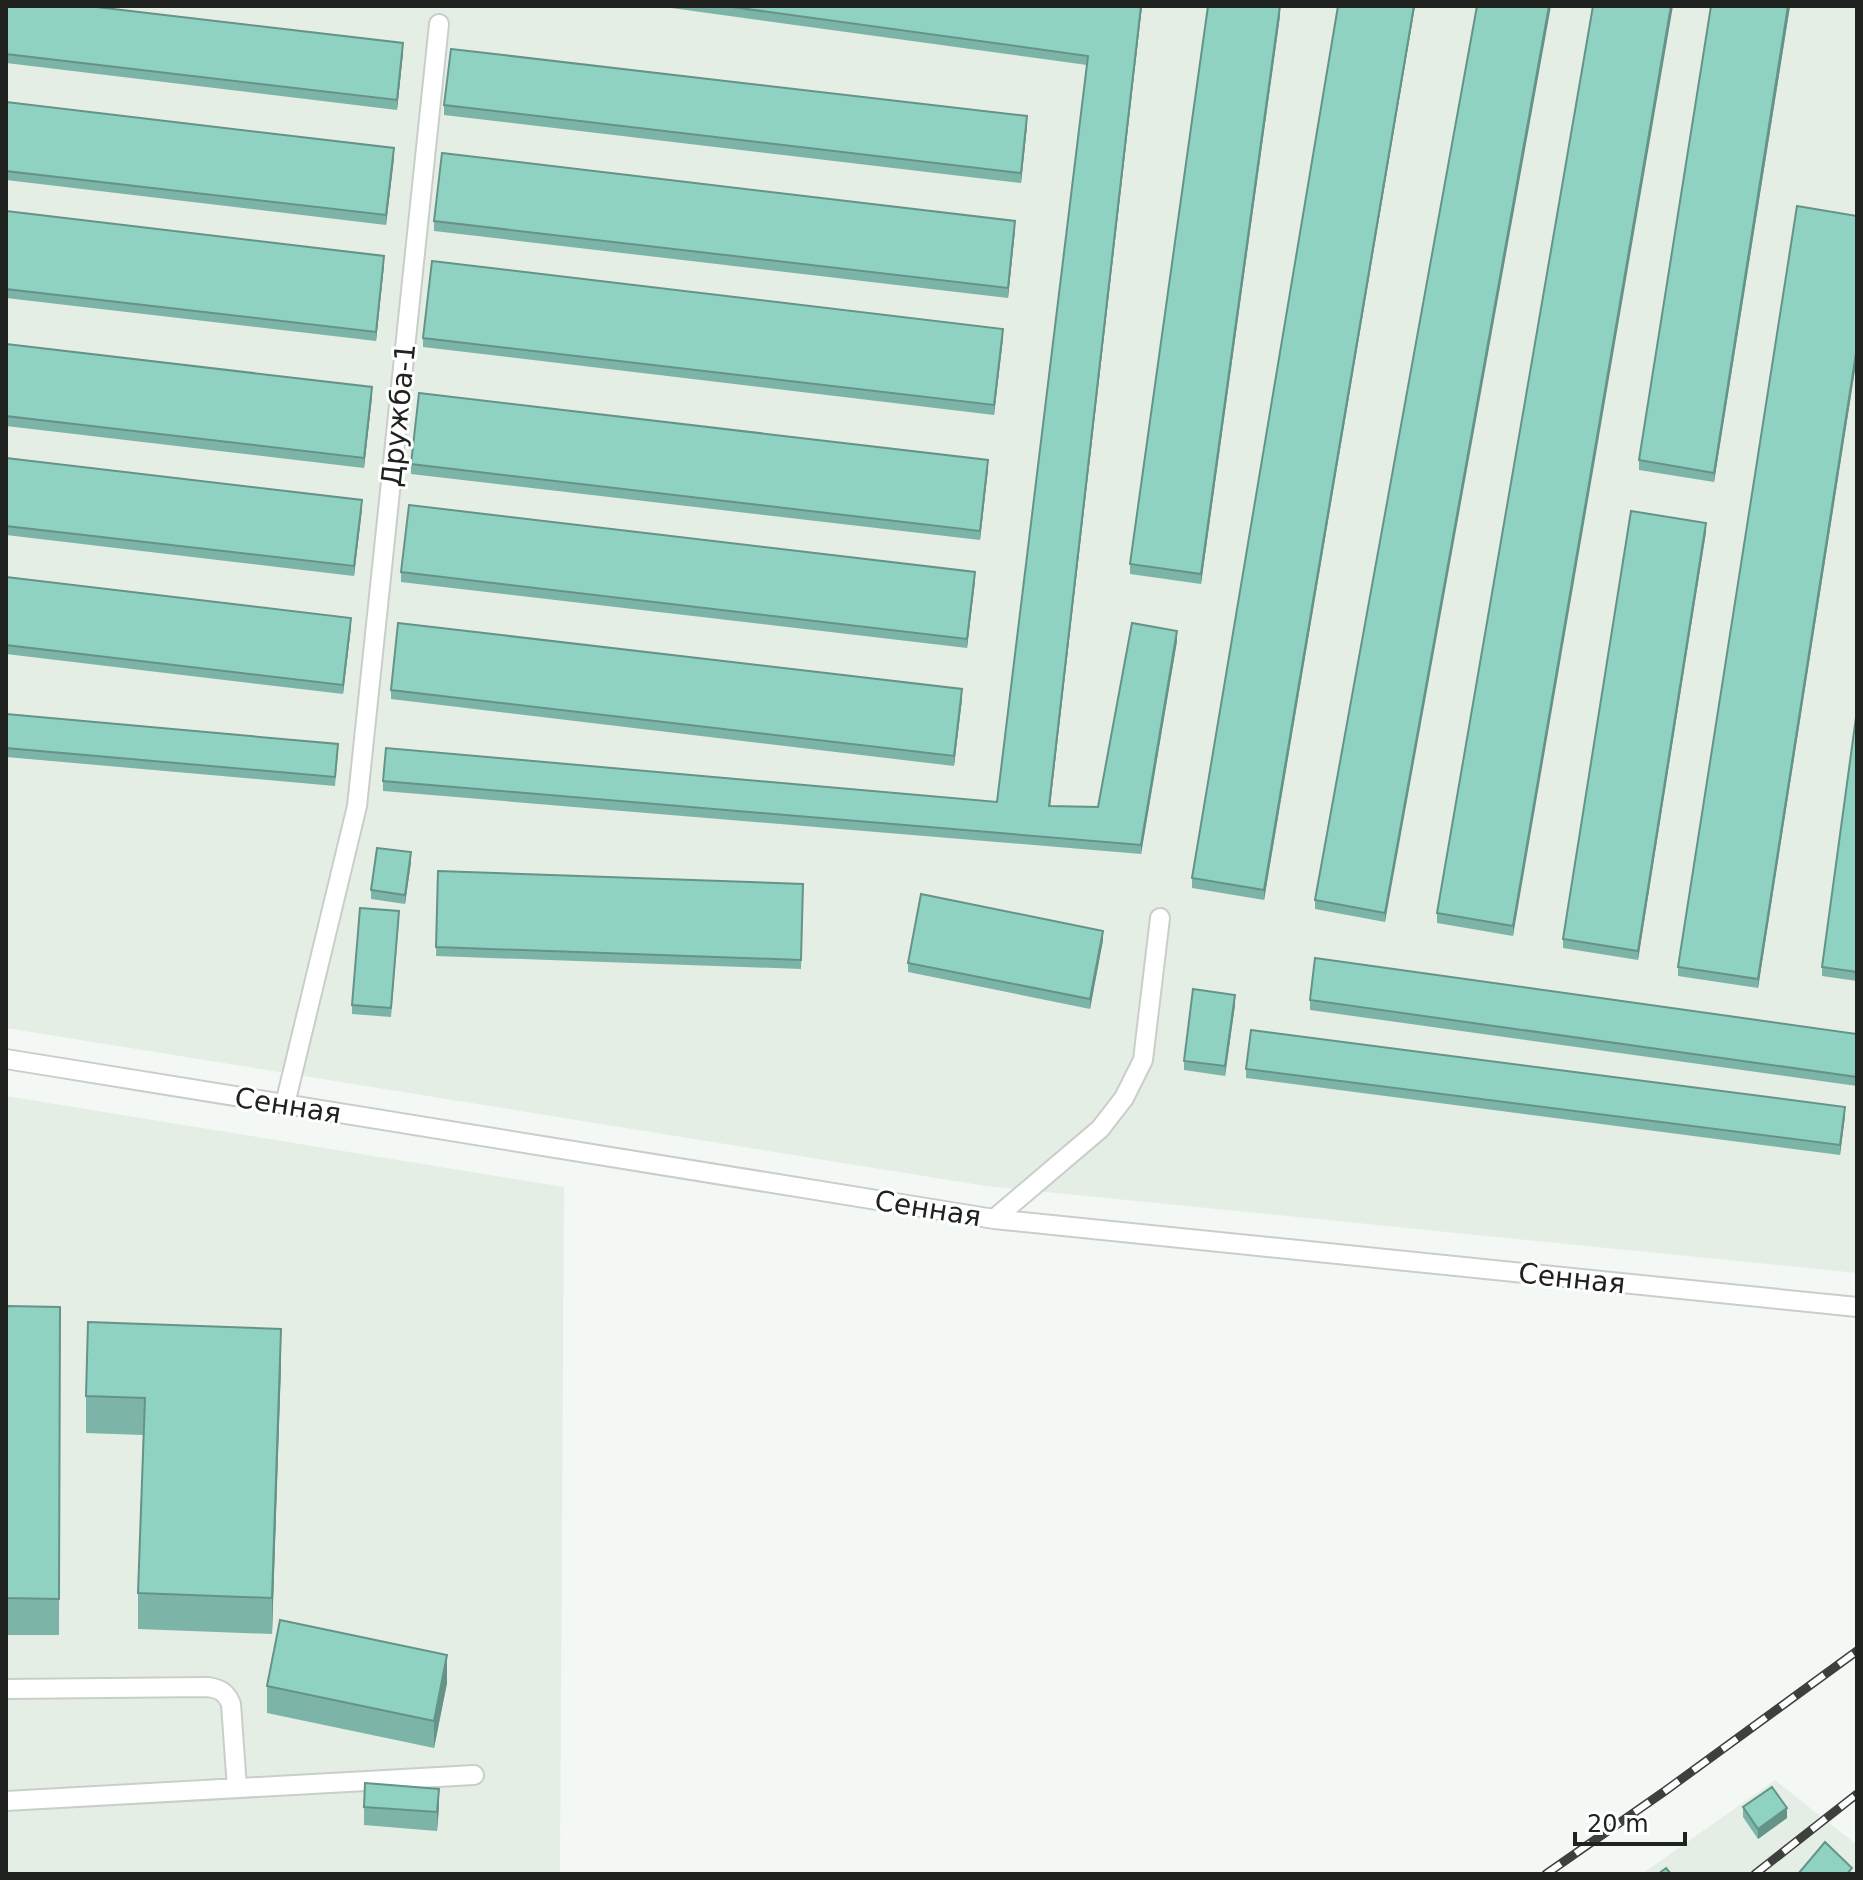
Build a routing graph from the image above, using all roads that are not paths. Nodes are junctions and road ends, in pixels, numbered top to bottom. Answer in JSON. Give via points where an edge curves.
{"nodes":[{"id":1,"x":439,"y":24,"type":"dead end"},
{"id":2,"x":1160,"y":918,"type":"dead end"},
{"id":3,"x":6,"y":1059,"type":"edge"},
{"id":4,"x":285,"y":1104,"type":"junction"},
{"id":5,"x":994,"y":1219,"type":"junction"},
{"id":6,"x":1857,"y":1307,"type":"edge"},
{"id":7,"x":6,"y":1689,"type":"edge"},
{"id":8,"x":474,"y":1775,"type":"dead end"},
{"id":9,"x":237,"y":1788,"type":"junction"},
{"id":10,"x":6,"y":1801,"type":"edge"}],
"edges":[{"from":1,"to":4,"type":"lane","name":"Дружба-1","via":[[357,806]]},
{"from":2,"to":5,"type":"lane","via":[[1143,1060],[1124,1098],[1100,1129]]},
{"from":3,"to":4,"type":"lane","name":"Сенная"},
{"from":4,"to":5,"type":"lane","name":"Сенная"},
{"from":5,"to":6,"type":"lane","name":"Сенная"},
{"from":7,"to":9,"type":"lane","via":[[219,1689],[231,1704]]},
{"from":8,"to":9,"type":"lane"},
{"from":9,"to":10,"type":"lane"}]}
